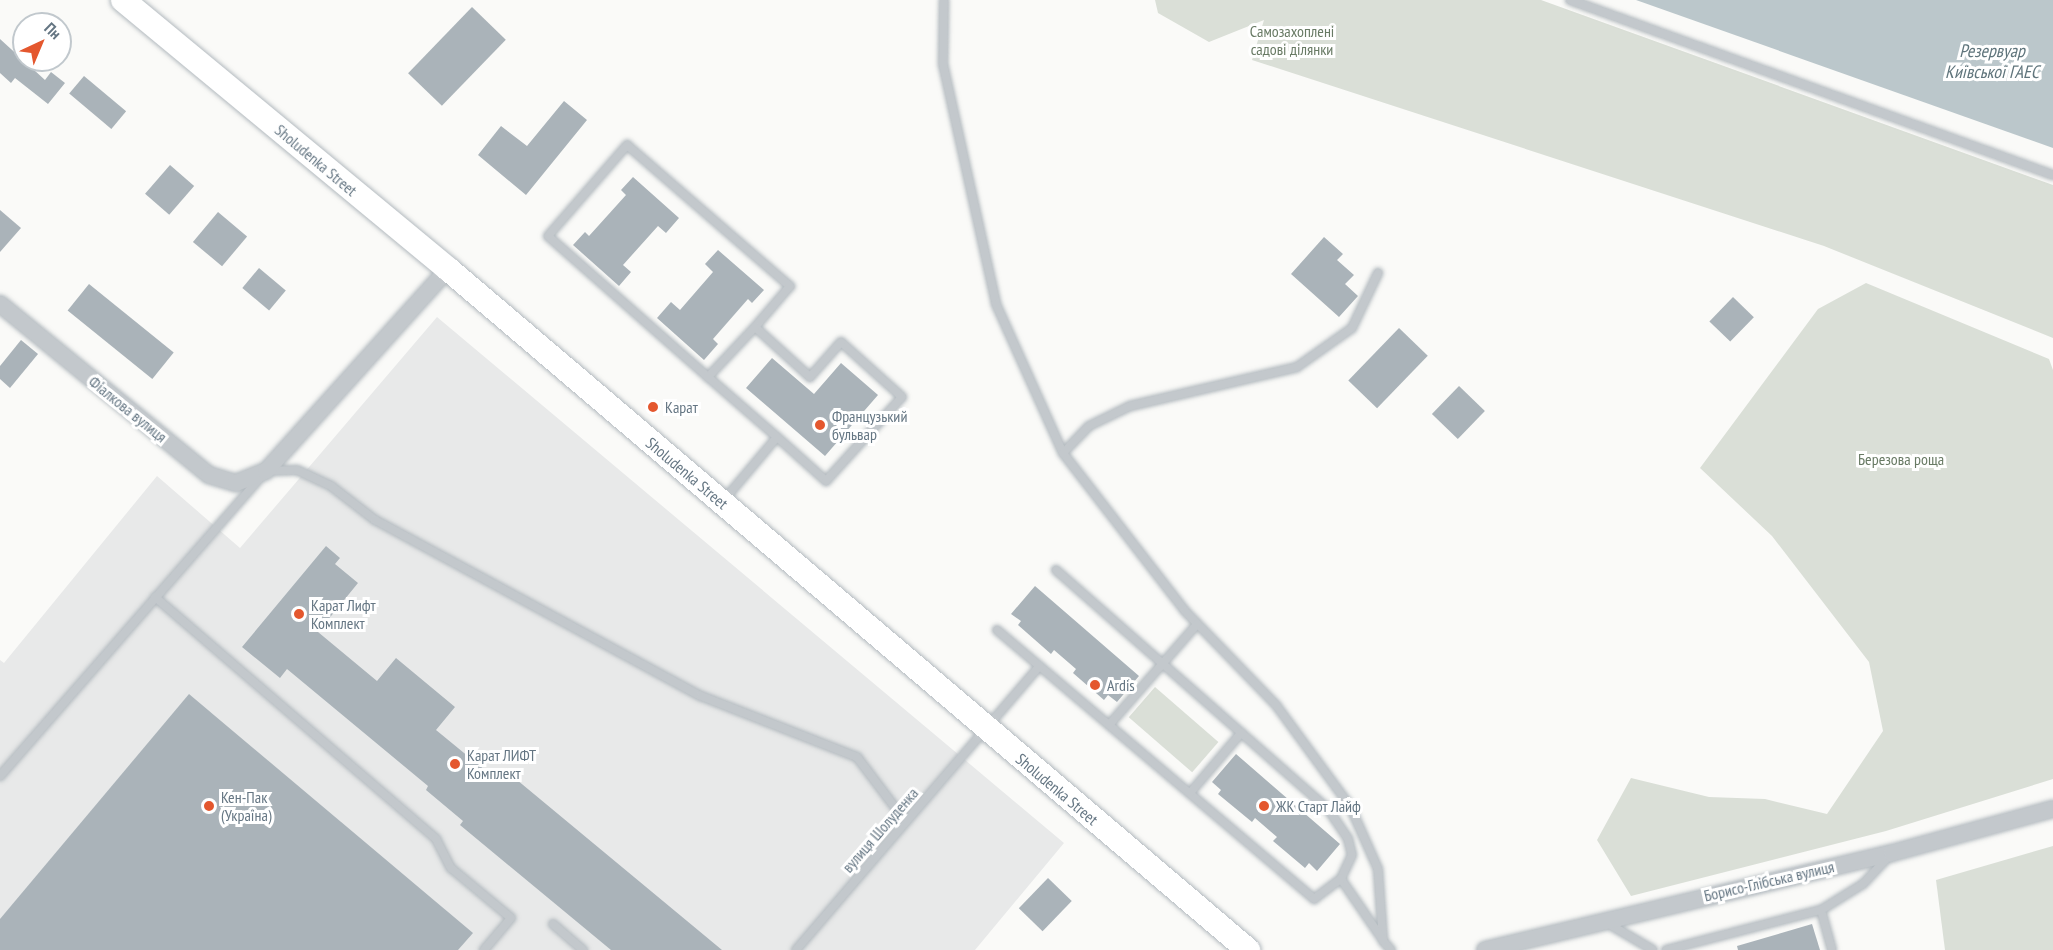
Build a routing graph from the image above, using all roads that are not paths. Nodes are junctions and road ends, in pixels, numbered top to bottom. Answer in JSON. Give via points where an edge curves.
{"nodes":[{"id":1,"x":123,"y":0,"type":"edge"},
{"id":2,"x":944,"y":0,"type":"edge"},
{"id":3,"x":1570,"y":0,"type":"edge"},
{"id":4,"x":2053,"y":175,"type":"edge"},
{"id":5,"x":448,"y":269,"type":"junction"},
{"id":6,"x":1378,"y":273,"type":"dead end"},
{"id":7,"x":0,"y":304,"type":"edge"},
{"id":8,"x":755,"y":327,"type":"junction"},
{"id":9,"x":708,"y":377,"type":"junction"},
{"id":10,"x":777,"y":437,"type":"junction"},
{"id":11,"x":1063,"y":453,"type":"junction"},
{"id":12,"x":266,"y":471,"type":"junction"},
{"id":13,"x":722,"y":502,"type":"junction"},
{"id":14,"x":1056,"y":570,"type":"dead end"},
{"id":15,"x":154,"y":597,"type":"junction"},
{"id":16,"x":1197,"y":624,"type":"junction"},
{"id":17,"x":997,"y":630,"type":"dead end"},
{"id":18,"x":1162,"y":664,"type":"junction"},
{"id":19,"x":1039,"y":666,"type":"junction"},
{"id":20,"x":1110,"y":725,"type":"junction"},
{"id":21,"x":986,"y":729,"type":"junction"},
{"id":22,"x":1241,"y":733,"type":"junction"},
{"id":23,"x":0,"y":776,"type":"edge"},
{"id":24,"x":1190,"y":793,"type":"junction"},
{"id":25,"x":2053,"y":809,"type":"edge"},
{"id":26,"x":906,"y":822,"type":"junction"},
{"id":27,"x":1892,"y":853,"type":"junction"},
{"id":28,"x":1341,"y":879,"type":"junction"},
{"id":29,"x":1821,"y":909,"type":"junction"},
{"id":30,"x":1602,"y":920,"type":"junction"},
{"id":31,"x":553,"y":924,"type":"dead end"},
{"id":32,"x":1383,"y":941,"type":"junction"},
{"id":33,"x":484,"y":950,"type":"edge"},
{"id":34,"x":583,"y":950,"type":"edge"},
{"id":35,"x":796,"y":950,"type":"edge"},
{"id":36,"x":1248,"y":950,"type":"edge"},
{"id":37,"x":1391,"y":950,"type":"edge"},
{"id":38,"x":1485,"y":950,"type":"edge"},
{"id":39,"x":1653,"y":950,"type":"edge"},
{"id":40,"x":1666,"y":950,"type":"edge"},
{"id":41,"x":1832,"y":950,"type":"edge"}],
"edges":[{"from":1,"to":5,"type":"main road","name":"Sholudenka Street"},
{"from":2,"to":11,"type":"lane","via":[[943,63],[996,304]]},
{"from":3,"to":4,"type":"lane"},
{"from":5,"to":12,"type":"street"},
{"from":5,"to":13,"type":"main road","name":"Sholudenka Street"},
{"from":6,"to":11,"type":"lane","via":[[1352,328],[1297,367],[1130,406],[1089,426]]},
{"from":7,"to":12,"type":"street","name":"Фіалкова вулиця","via":[[209,475],[236,483]]},
{"from":8,"to":9,"type":"lane"},
{"from":8,"to":9,"type":"lane","via":[[790,286],[627,145],[548,237]]},
{"from":8,"to":10,"type":"lane","via":[[810,377],[841,342],[902,397],[826,481]]},
{"from":9,"to":10,"type":"lane"},
{"from":10,"to":13,"type":"lane"},
{"from":11,"to":16,"type":"lane"},
{"from":12,"to":15,"type":"lane"},
{"from":12,"to":26,"type":"lane","via":[[297,470],[331,486],[375,520],[701,696],[857,757]]},
{"from":13,"to":21,"type":"main road","name":"Sholudenka Street"},
{"from":14,"to":18,"type":"lane"},
{"from":15,"to":23,"type":"lane"},
{"from":15,"to":33,"type":"lane","via":[[436,839],[451,868],[511,918]]},
{"from":16,"to":18,"type":"lane"},
{"from":16,"to":32,"type":"lane","via":[[1276,705],[1350,806],[1378,869]]},
{"from":17,"to":19,"type":"lane"},
{"from":18,"to":20,"type":"lane"},
{"from":18,"to":22,"type":"lane"},
{"from":19,"to":20,"type":"lane"},
{"from":19,"to":21,"type":"lane","name":"вулиця Шолуденка"},
{"from":20,"to":24,"type":"lane"},
{"from":21,"to":26,"type":"lane","name":"вулиця Шолуденка"},
{"from":21,"to":36,"type":"main road","name":"Sholudenka Street"},
{"from":22,"to":24,"type":"lane"},
{"from":22,"to":28,"type":"lane","via":[[1328,809],[1348,839],[1352,855]]},
{"from":24,"to":28,"type":"lane","via":[[1314,898]]},
{"from":25,"to":27,"type":"street","name":"Борисо-Глібська вулиця"},
{"from":26,"to":35,"type":"lane","name":"вулиця Шолуденка"},
{"from":27,"to":29,"type":"lane","via":[[1863,885]]},
{"from":27,"to":30,"type":"street","name":"Борисо-Глібська вулиця"},
{"from":28,"to":32,"type":"lane"},
{"from":29,"to":40,"type":"lane"},
{"from":29,"to":41,"type":"lane"},
{"from":30,"to":38,"type":"street","name":"Борисо-Глібська вулиця"},
{"from":30,"to":39,"type":"lane"},
{"from":31,"to":34,"type":"lane"},
{"from":32,"to":37,"type":"lane"}]}
